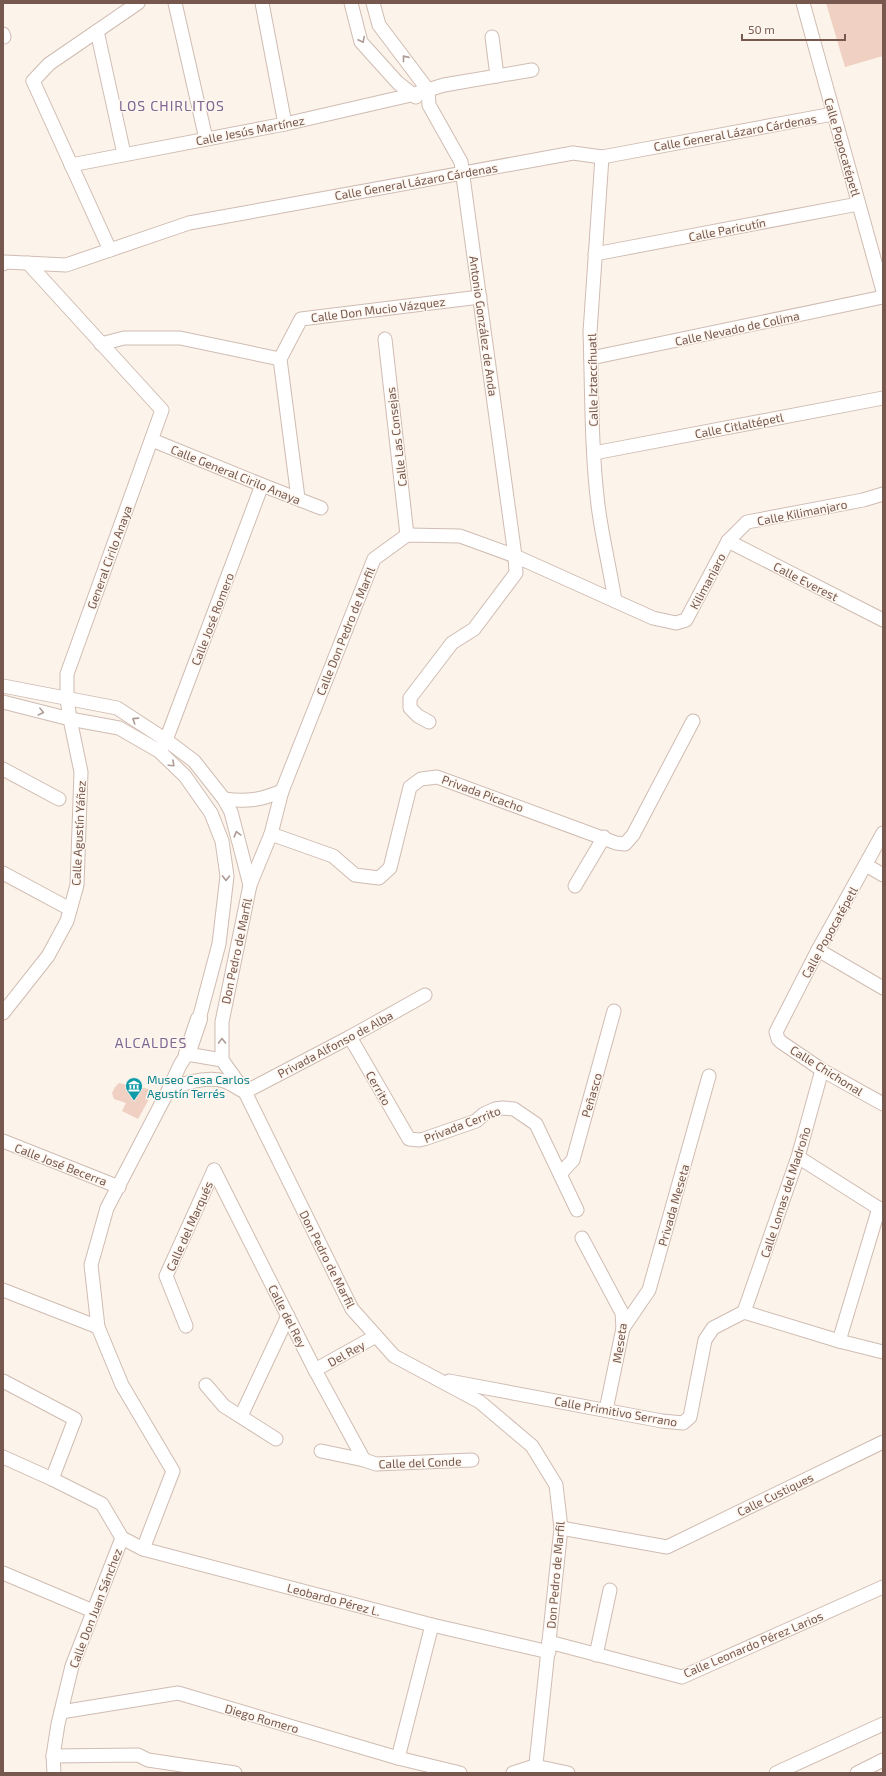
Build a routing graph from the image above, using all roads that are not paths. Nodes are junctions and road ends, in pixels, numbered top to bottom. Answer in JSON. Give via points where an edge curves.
{"nodes":[{"id":1,"x":138,"y":3,"type":"edge"},
{"id":2,"x":175,"y":3,"type":"edge"},
{"id":3,"x":262,"y":3,"type":"edge"},
{"id":4,"x":351,"y":3,"type":"edge"},
{"id":5,"x":373,"y":3,"type":"edge"},
{"id":6,"x":803,"y":3,"type":"edge"},
{"id":7,"x":98,"y":31,"type":"junction"},
{"id":8,"x":492,"y":37,"type":"dead end"},
{"id":9,"x":532,"y":70,"type":"dead end"},
{"id":10,"x":497,"y":76,"type":"junction"},
{"id":11,"x":428,"y":90,"type":"junction"},
{"id":12,"x":411,"y":95,"type":"junction"},
{"id":13,"x":430,"y":105,"type":"junction"},
{"id":14,"x":833,"y":114,"type":"junction"},
{"id":15,"x":285,"y":124,"type":"junction"},
{"id":16,"x":206,"y":139,"type":"junction"},
{"id":17,"x":124,"y":154,"type":"junction"},
{"id":18,"x":602,"y":156,"type":"junction"},
{"id":19,"x":71,"y":165,"type":"junction"},
{"id":20,"x":462,"y":172,"type":"junction"},
{"id":21,"x":858,"y":204,"type":"junction"},
{"id":22,"x":110,"y":250,"type":"junction"},
{"id":23,"x":595,"y":254,"type":"junction"},
{"id":24,"x":4,"y":261,"type":"edge"},
{"id":25,"x":28,"y":263,"type":"junction"},
{"id":26,"x":883,"y":291,"type":"edge"},
{"id":27,"x":480,"y":297,"type":"junction"},
{"id":28,"x":883,"y":297,"type":"edge"},
{"id":29,"x":385,"y":339,"type":"dead end"},
{"id":30,"x":101,"y":344,"type":"junction"},
{"id":31,"x":591,"y":358,"type":"junction"},
{"id":32,"x":280,"y":359,"type":"junction"},
{"id":33,"x":883,"y":398,"type":"edge"},
{"id":34,"x":152,"y":440,"type":"junction"},
{"id":35,"x":594,"y":453,"type":"junction"},
{"id":36,"x":262,"y":485,"type":"junction"},
{"id":37,"x":883,"y":494,"type":"edge"},
{"id":38,"x":298,"y":498,"type":"junction"},
{"id":39,"x":321,"y":508,"type":"dead end"},
{"id":40,"x":407,"y":535,"type":"junction"},
{"id":41,"x":728,"y":541,"type":"junction"},
{"id":42,"x":515,"y":556,"type":"junction"},
{"id":43,"x":615,"y":601,"type":"junction"},
{"id":44,"x":883,"y":620,"type":"edge"},
{"id":45,"x":3,"y":686,"type":"edge"},
{"id":46,"x":3,"y":702,"type":"edge"},
{"id":47,"x":68,"y":702,"type":"junction"},
{"id":48,"x":70,"y":719,"type":"junction"},
{"id":49,"x":693,"y":721,"type":"dead end"},
{"id":50,"x":429,"y":722,"type":"dead end"},
{"id":51,"x":166,"y":740,"type":"junction"},
{"id":52,"x":158,"y":751,"type":"junction"},
{"id":53,"x":3,"y":769,"type":"edge"},
{"id":54,"x":282,"y":791,"type":"junction"},
{"id":55,"x":59,"y":799,"type":"dead end"},
{"id":56,"x":224,"y":799,"type":"junction"},
{"id":57,"x":271,"y":834,"type":"junction"},
{"id":58,"x":883,"y":834,"type":"edge"},
{"id":59,"x":604,"y":837,"type":"junction"},
{"id":60,"x":866,"y":865,"type":"junction"},
{"id":61,"x":3,"y":873,"type":"edge"},
{"id":62,"x":883,"y":875,"type":"edge"},
{"id":63,"x":250,"y":885,"type":"junction"},
{"id":64,"x":574,"y":886,"type":"dead end"},
{"id":65,"x":70,"y":909,"type":"junction"},
{"id":66,"x":818,"y":950,"type":"junction"},
{"id":67,"x":883,"y":988,"type":"edge"},
{"id":68,"x":425,"y":996,"type":"dead end"},
{"id":69,"x":614,"y":1011,"type":"dead end"},
{"id":70,"x":3,"y":1013,"type":"edge"},
{"id":71,"x":199,"y":1019,"type":"joint"},
{"id":72,"x":776,"y":1032,"type":"joint"},
{"id":73,"x":350,"y":1037,"type":"junction"},
{"id":74,"x":187,"y":1054,"type":"junction"},
{"id":75,"x":222,"y":1060,"type":"junction"},
{"id":76,"x":822,"y":1070,"type":"junction"},
{"id":77,"x":709,"y":1076,"type":"dead end"},
{"id":78,"x":169,"y":1089,"type":"junction"},
{"id":79,"x":245,"y":1092,"type":"junction"},
{"id":80,"x":883,"y":1104,"type":"edge"},
{"id":81,"x":408,"y":1139,"type":"joint"},
{"id":82,"x":3,"y":1141,"type":"edge"},
{"id":83,"x":798,"y":1157,"type":"junction"},
{"id":84,"x":214,"y":1170,"type":"joint"},
{"id":85,"x":560,"y":1174,"type":"junction"},
{"id":86,"x":119,"y":1186,"type":"junction"},
{"id":87,"x":577,"y":1210,"type":"dead end"},
{"id":88,"x":881,"y":1210,"type":"edge"},
{"id":89,"x":582,"y":1238,"type":"dead end"},
{"id":90,"x":3,"y":1290,"type":"edge"},
{"id":91,"x":744,"y":1312,"type":"junction"},
{"id":92,"x":288,"y":1316,"type":"junction"},
{"id":93,"x":186,"y":1326,"type":"dead end"},
{"id":94,"x":98,"y":1327,"type":"junction"},
{"id":95,"x":623,"y":1328,"type":"junction"},
{"id":96,"x":376,"y":1336,"type":"junction"},
{"id":97,"x":839,"y":1341,"type":"junction"},
{"id":98,"x":883,"y":1352,"type":"edge"},
{"id":99,"x":315,"y":1370,"type":"junction"},
{"id":100,"x":437,"y":1379,"type":"junction"},
{"id":101,"x":3,"y":1381,"type":"edge"},
{"id":102,"x":206,"y":1385,"type":"dead end"},
{"id":103,"x":606,"y":1410,"type":"junction"},
{"id":104,"x":241,"y":1416,"type":"junction"},
{"id":105,"x":276,"y":1439,"type":"dead end"},
{"id":106,"x":883,"y":1442,"type":"edge"},
{"id":107,"x":321,"y":1451,"type":"dead end"},
{"id":108,"x":3,"y":1457,"type":"edge"},
{"id":109,"x":364,"y":1460,"type":"junction"},
{"id":110,"x":472,"y":1460,"type":"dead end"},
{"id":111,"x":52,"y":1478,"type":"junction"},
{"id":112,"x":561,"y":1528,"type":"junction"},
{"id":113,"x":122,"y":1538,"type":"junction"},
{"id":114,"x":143,"y":1549,"type":"junction"},
{"id":115,"x":3,"y":1572,"type":"edge"},
{"id":116,"x":883,"y":1587,"type":"edge"},
{"id":117,"x":610,"y":1590,"type":"dead end"},
{"id":118,"x":94,"y":1611,"type":"junction"},
{"id":119,"x":432,"y":1625,"type":"junction"},
{"id":120,"x":549,"y":1647,"type":"junction"},
{"id":121,"x":596,"y":1655,"type":"junction"},
{"id":122,"x":62,"y":1712,"type":"junction"},
{"id":123,"x":883,"y":1724,"type":"edge"},
{"id":124,"x":54,"y":1756,"type":"junction"},
{"id":125,"x":398,"y":1758,"type":"junction"},
{"id":126,"x":148,"y":1760,"type":"junction"},
{"id":127,"x":883,"y":1760,"type":"edge"},
{"id":128,"x":535,"y":1770,"type":"edge"},
{"id":129,"x":54,"y":1773,"type":"edge"},
{"id":130,"x":152,"y":1773,"type":"edge"},
{"id":131,"x":235,"y":1773,"type":"edge"},
{"id":132,"x":460,"y":1773,"type":"edge"},
{"id":133,"x":513,"y":1773,"type":"edge"},
{"id":134,"x":568,"y":1773,"type":"edge"},
{"id":135,"x":776,"y":1773,"type":"edge"},
{"id":136,"x":857,"y":1773,"type":"edge"}],
"edges":[{"from":1,"to":7,"type":"street"},
{"from":2,"to":16,"type":"street"},
{"from":3,"to":15,"type":"street"},
{"from":4,"to":12,"type":"street","one_way":true,"via":[[361,42]]},
{"from":11,"to":5,"type":"street","one_way":true,"via":[[379,25]]},
{"from":6,"to":14,"type":"street","name":"Calle Popocatépetl"},
{"from":7,"to":17,"type":"street"},
{"from":7,"to":19,"type":"street","via":[[49,64],[33,81]]},
{"from":8,"to":10,"type":"street"},
{"from":9,"to":10,"type":"street","name":"Calle Jesús Martínez"},
{"from":10,"to":11,"type":"street","name":"Calle Jesús Martínez"},
{"from":11,"to":12,"type":"street","name":"Calle Jesús Martínez"},
{"from":11,"to":13,"type":"street","name":"Antonio González de Anda"},
{"from":12,"to":13,"type":"street"},
{"from":12,"to":15,"type":"street","name":"Calle Jesús Martínez"},
{"from":13,"to":20,"type":"street","name":"Antonio González de Anda","via":[[461,162]]},
{"from":14,"to":18,"type":"street","name":"Calle General Lázaro Cárdenas"},
{"from":14,"to":21,"type":"street","name":"Calle Popocatépetl"},
{"from":15,"to":16,"type":"street","name":"Calle Jesús Martínez"},
{"from":16,"to":17,"type":"street","name":"Calle Jesús Martínez"},
{"from":17,"to":19,"type":"street","name":"Calle Jesús Martínez"},
{"from":18,"to":20,"type":"street","name":"Calle General Lázaro Cárdenas","via":[[573,153]]},
{"from":18,"to":23,"type":"street","name":"Calle Iztaccíhuatl"},
{"from":19,"to":22,"type":"street"},
{"from":20,"to":22,"type":"street","name":"Calle General Lázaro Cárdenas","via":[[189,222]]},
{"from":20,"to":27,"type":"street","name":"Antonio González de Anda"},
{"from":21,"to":23,"type":"street","name":"Calle Paricutín"},
{"from":21,"to":26,"type":"street","name":"Calle Popocatépetl"},
{"from":22,"to":25,"type":"street","name":"Calle General Lázaro Cárdenas","via":[[66,265]]},
{"from":23,"to":31,"type":"street","name":"Calle Iztaccíhuatl"},
{"from":24,"to":25,"type":"street","name":"Calle General Lázaro Cárdenas"},
{"from":25,"to":30,"type":"street"},
{"from":27,"to":32,"type":"street","name":"Calle Don Mucio Vázquez","via":[[301,319]]},
{"from":27,"to":42,"type":"street","name":"Antonio González de Anda"},
{"from":28,"to":31,"type":"street","name":"Calle Nevado de Colima"},
{"from":29,"to":40,"type":"street","name":"Calle Las Consejas"},
{"from":30,"to":32,"type":"street","via":[[124,338],[180,338]]},
{"from":30,"to":34,"type":"street","name":"General Cirilo Anaya","via":[[162,410]]},
{"from":31,"to":35,"type":"street","name":"Calle Iztaccíhuatl"},
{"from":32,"to":38,"type":"street"},
{"from":33,"to":35,"type":"street","name":"Calle Citlaltépetl"},
{"from":34,"to":36,"type":"street","name":"Calle General Cirilo Anaya"},
{"from":34,"to":47,"type":"street","name":"General Cirilo Anaya","via":[[67,674]]},
{"from":35,"to":43,"type":"street","name":"Calle Iztaccíhuatl","via":[[598,505]]},
{"from":36,"to":38,"type":"street","name":"Calle General Cirilo Anaya"},
{"from":36,"to":51,"type":"street","name":"Calle José Romero"},
{"from":37,"to":41,"type":"street","name":"Calle Kilimanjaro","via":[[747,522]]},
{"from":38,"to":39,"type":"street","name":"Calle General Cirilo Anaya"},
{"from":40,"to":42,"type":"street","via":[[460,536]]},
{"from":40,"to":54,"type":"street","name":"Calle Don Pedro de Marfil","via":[[374,559]]},
{"from":41,"to":43,"type":"street","name":"Kilimanjaro","via":[[686,620],[681,623],[653,618]]},
{"from":41,"to":44,"type":"street","name":"Calle Everest"},
{"from":42,"to":43,"type":"street"},
{"from":42,"to":50,"type":"street","name":"Antonio González de Anda","via":[[516,573],[474,629],[452,643],[410,698],[410,708]]},
{"from":45,"to":47,"type":"street"},
{"from":46,"to":48,"type":"street","one_way":true},
{"from":47,"to":48,"type":"street","name":"Calle Agustín Yáñez"},
{"from":51,"to":47,"type":"street","one_way":true,"via":[[117,708]]},
{"from":48,"to":52,"type":"street","via":[[118,728]]},
{"from":48,"to":65,"type":"street","name":"Calle Agustín Yáñez","via":[[81,772],[77,885]]},
{"from":49,"to":59,"type":"street","name":"Privada Picacho","via":[[628,842],[623,844]]},
{"from":51,"to":52,"type":"street","name":"Calle José Romero"},
{"from":51,"to":56,"type":"street","via":[[194,761]]},
{"from":52,"to":71,"type":"street","one_way":true,"via":[[185,776],[207,806],[222,841],[227,876],[220,944]]},
{"from":53,"to":55,"type":"street"},
{"from":54,"to":56,"type":"street","via":[[263,799]]},
{"from":54,"to":57,"type":"street","name":"Calle Don Pedro de Marfil"},
{"from":63,"to":56,"type":"street","one_way":true,"via":[[231,812]]},
{"from":57,"to":59,"type":"street","name":"Privada Picacho","via":[[333,856],[355,875],[379,878],[390,868],[410,787],[421,779],[437,776]]},
{"from":57,"to":63,"type":"street","name":"Calle Don Pedro de Marfil"},
{"from":58,"to":60,"type":"street","name":"Calle Popocatépetl"},
{"from":59,"to":64,"type":"street"},
{"from":60,"to":62,"type":"street"},
{"from":60,"to":66,"type":"street","name":"Calle Popocatépetl"},
{"from":61,"to":65,"type":"street"},
{"from":75,"to":63,"type":"street","name":"Don Pedro de Marfil","one_way":true,"via":[[222,1022]]},
{"from":65,"to":70,"type":"street","name":"Calle Agustín Yáñez","via":[[67,921],[48,956]]},
{"from":66,"to":67,"type":"street"},
{"from":66,"to":72,"type":"street","name":"Calle Popocatépetl"},
{"from":68,"to":73,"type":"street","name":"Privada Alfonso de Alba"},
{"from":69,"to":85,"type":"street","name":"Peñasco","via":[[573,1160]]},
{"from":71,"to":74,"type":"street"},
{"from":72,"to":76,"type":"street","name":"Calle Chichonal","via":[[781,1042]]},
{"from":73,"to":79,"type":"street","name":"Privada Alfonso de Alba"},
{"from":73,"to":81,"type":"street","name":"Cerrito"},
{"from":74,"to":75,"type":"street"},
{"from":74,"to":78,"type":"street"},
{"from":75,"to":79,"type":"street","name":"Don Pedro de Marfil"},
{"from":76,"to":80,"type":"street","name":"Calle Chichonal"},
{"from":76,"to":83,"type":"street","name":"Calle Lomas del Madroño"},
{"from":77,"to":95,"type":"street","name":"Privada Meseta","via":[[649,1290]]},
{"from":78,"to":79,"type":"street","via":[[186,1082],[205,1080],[224,1081]]},
{"from":78,"to":86,"type":"street"},
{"from":79,"to":96,"type":"street","name":"Don Pedro de Marfil","via":[[352,1309]]},
{"from":81,"to":85,"type":"street","name":"Privada Cerrito","via":[[424,1139],[476,1120],[495,1109],[514,1109],[536,1124]]},
{"from":82,"to":86,"type":"street","name":"Calle José Becerra"},
{"from":83,"to":88,"type":"street"},
{"from":83,"to":91,"type":"street","name":"Calle Lomas del Madroño"},
{"from":84,"to":92,"type":"street","name":"Calle del Rey"},
{"from":84,"to":93,"type":"street","name":"Calle del Marqués","via":[[166,1276]]},
{"from":85,"to":87,"type":"street","name":"Privada Cerrito"},
{"from":86,"to":94,"type":"street","via":[[107,1208],[91,1265]]},
{"from":88,"to":97,"type":"street"},
{"from":89,"to":95,"type":"street","name":"Meseta","via":[[622,1313]]},
{"from":90,"to":94,"type":"street"},
{"from":91,"to":97,"type":"street"},
{"from":91,"to":103,"type":"street","name":"Calle Primitivo Serrano","via":[[713,1328],[705,1340],[690,1417],[683,1423]]},
{"from":92,"to":99,"type":"street","name":"Calle del Rey"},
{"from":92,"to":104,"type":"street"},
{"from":94,"to":114,"type":"street","via":[[122,1385],[173,1471]]},
{"from":95,"to":103,"type":"street","name":"Meseta"},
{"from":96,"to":99,"type":"street","name":"Del Rey"},
{"from":96,"to":100,"type":"street","name":"Don Pedro de Marfil","via":[[394,1356]]},
{"from":97,"to":98,"type":"street"},
{"from":99,"to":109,"type":"street","name":"Calle del Rey"},
{"from":100,"to":103,"type":"street","name":"Calle Primitivo Serrano"},
{"from":100,"to":112,"type":"street","name":"Don Pedro de Marfil","via":[[480,1402],[532,1446],[556,1485]]},
{"from":101,"to":111,"type":"street","via":[[75,1419]]},
{"from":102,"to":104,"type":"street","via":[[224,1406]]},
{"from":104,"to":105,"type":"street"},
{"from":106,"to":112,"type":"street","name":"Calle Custiques","via":[[668,1547]]},
{"from":107,"to":109,"type":"street","name":"Calle del Conde"},
{"from":108,"to":111,"type":"street"},
{"from":109,"to":110,"type":"street","name":"Calle del Conde","via":[[376,1464]]},
{"from":111,"to":113,"type":"street","via":[[102,1504]]},
{"from":112,"to":120,"type":"street","name":"Don Pedro de Marfil"},
{"from":113,"to":114,"type":"street","name":"Leobardo Pérez L."},
{"from":113,"to":118,"type":"street","name":"Calle Don Juan Sánchez"},
{"from":114,"to":119,"type":"street","name":"Leobardo Pérez L."},
{"from":115,"to":118,"type":"street"},
{"from":116,"to":121,"type":"street","name":"Calle Leonardo Pérez Larios","via":[[682,1677]]},
{"from":117,"to":121,"type":"street"},
{"from":118,"to":122,"type":"street","name":"Calle Don Juan Sánchez","via":[[72,1666]]},
{"from":119,"to":120,"type":"street","name":"Leobardo Pérez L."},
{"from":119,"to":125,"type":"street"},
{"from":120,"to":121,"type":"street","name":"Calle Leonardo Pérez Larios"},
{"from":120,"to":128,"type":"street","name":"Don Pedro de Marfil"},
{"from":122,"to":124,"type":"street","name":"Calle Don Juan Sánchez"},
{"from":122,"to":125,"type":"street","name":"Diego Romero","via":[[178,1693]]},
{"from":123,"to":135,"type":"street"},
{"from":124,"to":126,"type":"street","via":[[138,1755]]},
{"from":124,"to":129,"type":"street","name":"Calle Don Juan Sánchez"},
{"from":125,"to":132,"type":"street","name":"Diego Romero"},
{"from":126,"to":130,"type":"street"},
{"from":126,"to":131,"type":"street"},
{"from":127,"to":136,"type":"street"},
{"from":128,"to":133,"type":"street"},
{"from":128,"to":134,"type":"street"}]}
